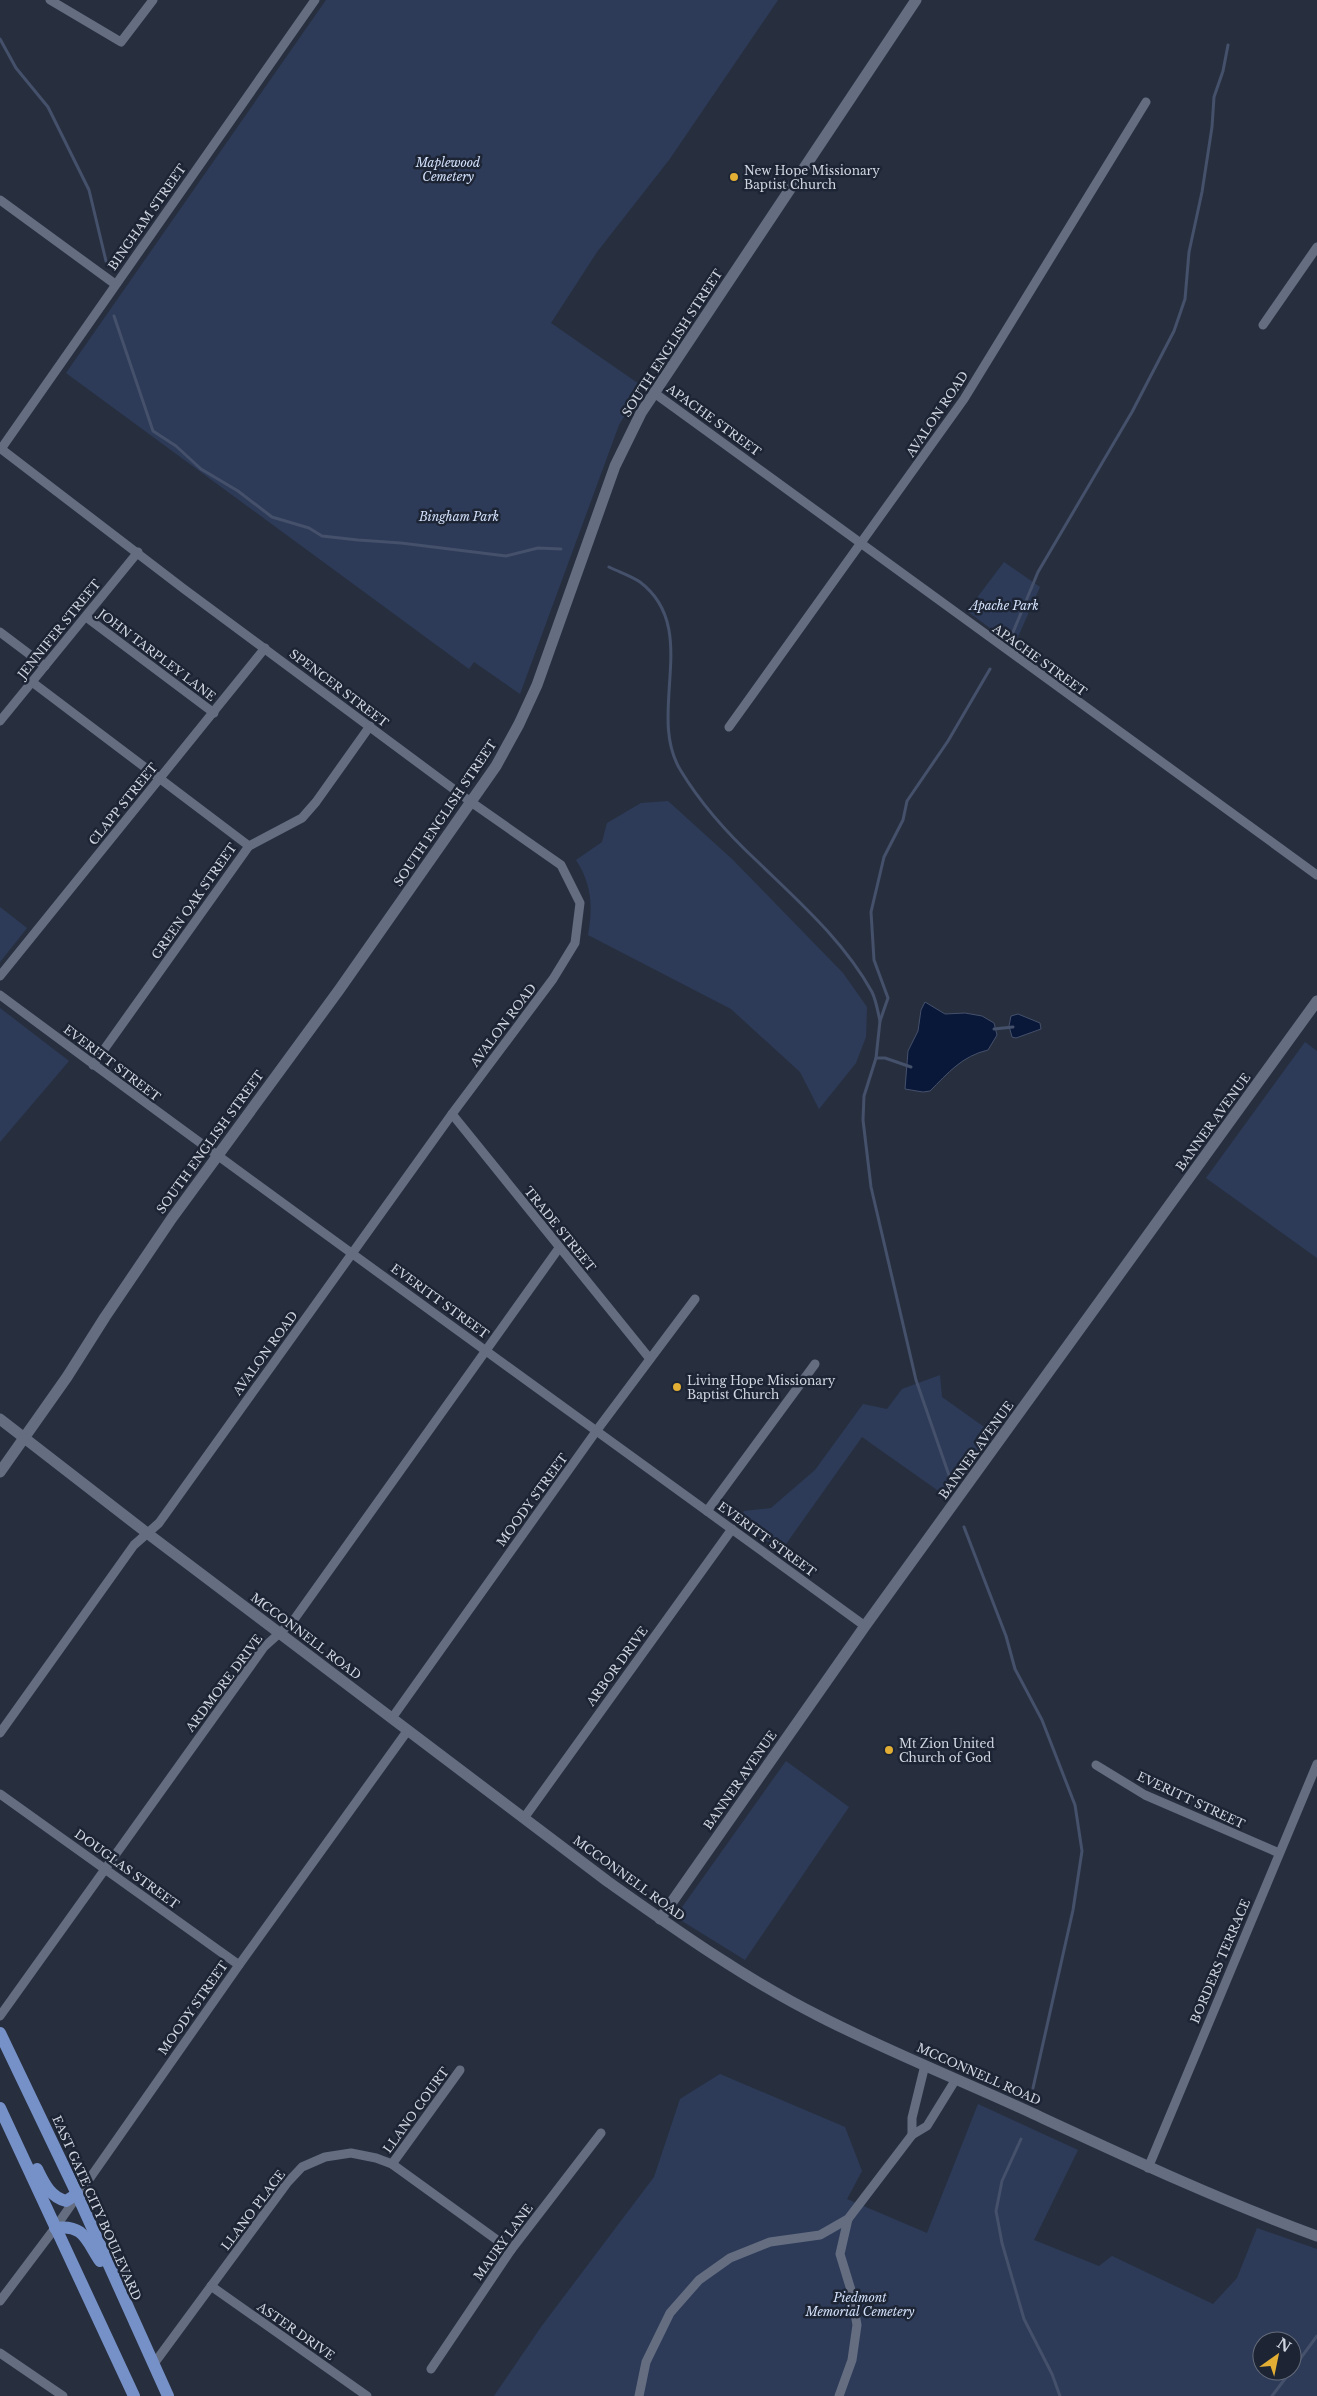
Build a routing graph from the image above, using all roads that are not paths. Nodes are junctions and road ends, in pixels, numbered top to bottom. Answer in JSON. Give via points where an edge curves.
{"nodes":[{"id":1,"x":50,"y":0,"type":"edge"},
{"id":2,"x":153,"y":0,"type":"edge"},
{"id":3,"x":315,"y":0,"type":"edge"},
{"id":4,"x":916,"y":0,"type":"edge"},
{"id":5,"x":1146,"y":102,"type":"dead end"},
{"id":6,"x":0,"y":200,"type":"edge"},
{"id":7,"x":1317,"y":247,"type":"edge"},
{"id":8,"x":115,"y":284,"type":"junction"},
{"id":9,"x":1263,"y":325,"type":"dead end"},
{"id":10,"x":653,"y":392,"type":"junction"},
{"id":11,"x":1,"y":448,"type":"edge"},
{"id":12,"x":862,"y":544,"type":"junction"},
{"id":13,"x":138,"y":552,"type":"junction"},
{"id":14,"x":86,"y":617,"type":"junction"},
{"id":15,"x":0,"y":632,"type":"edge"},
{"id":16,"x":265,"y":648,"type":"junction"},
{"id":17,"x":45,"y":666,"type":"junction"},
{"id":18,"x":32,"y":682,"type":"junction"},
{"id":19,"x":214,"y":713,"type":"junction"},
{"id":20,"x":0,"y":721,"type":"edge"},
{"id":21,"x":370,"y":726,"type":"junction"},
{"id":22,"x":729,"y":727,"type":"dead end"},
{"id":23,"x":160,"y":778,"type":"junction"},
{"id":24,"x":471,"y":802,"type":"junction"},
{"id":25,"x":249,"y":846,"type":"junction"},
{"id":26,"x":1317,"y":875,"type":"edge"},
{"id":27,"x":0,"y":976,"type":"edge"},
{"id":28,"x":548,"y":985,"type":"joint"},
{"id":29,"x":0,"y":995,"type":"edge"},
{"id":30,"x":1317,"y":1001,"type":"edge"},
{"id":31,"x":93,"y":1065,"type":"junction"},
{"id":32,"x":452,"y":1114,"type":"junction"},
{"id":33,"x":216,"y":1156,"type":"junction"},
{"id":34,"x":558,"y":1248,"type":"junction"},
{"id":35,"x":351,"y":1253,"type":"junction"},
{"id":36,"x":695,"y":1299,"type":"dead end"},
{"id":37,"x":486,"y":1349,"type":"junction"},
{"id":38,"x":650,"y":1359,"type":"junction"},
{"id":39,"x":815,"y":1364,"type":"dead end"},
{"id":40,"x":0,"y":1419,"type":"edge"},
{"id":41,"x":597,"y":1430,"type":"junction"},
{"id":42,"x":24,"y":1439,"type":"junction"},
{"id":43,"x":0,"y":1472,"type":"edge"},
{"id":44,"x":707,"y":1512,"type":"junction"},
{"id":45,"x":732,"y":1529,"type":"junction"},
{"id":46,"x":147,"y":1533,"type":"junction"},
{"id":47,"x":865,"y":1626,"type":"junction"},
{"id":48,"x":280,"y":1633,"type":"junction"},
{"id":49,"x":392,"y":1718,"type":"junction"},
{"id":50,"x":408,"y":1730,"type":"junction"},
{"id":51,"x":0,"y":1733,"type":"edge"},
{"id":52,"x":1317,"y":1764,"type":"edge"},
{"id":53,"x":1096,"y":1765,"type":"dead end"},
{"id":54,"x":0,"y":1794,"type":"edge"},
{"id":55,"x":524,"y":1818,"type":"junction"},
{"id":56,"x":1279,"y":1853,"type":"junction"},
{"id":57,"x":104,"y":1868,"type":"junction"},
{"id":58,"x":660,"y":1919,"type":"junction"},
{"id":59,"x":239,"y":1965,"type":"junction"},
{"id":60,"x":0,"y":2016,"type":"edge"},
{"id":61,"x":0,"y":2033,"type":"edge"},
{"id":62,"x":925,"y":2065,"type":"junction"},
{"id":63,"x":460,"y":2070,"type":"dead end"},
{"id":64,"x":956,"y":2079,"type":"junction"},
{"id":65,"x":0,"y":2108,"type":"edge"},
{"id":66,"x":10,"y":2130,"type":"junction"},
{"id":67,"x":601,"y":2133,"type":"dead end"},
{"id":68,"x":912,"y":2135,"type":"junction"},
{"id":69,"x":392,"y":2164,"type":"junction"},
{"id":70,"x":1148,"y":2168,"type":"junction"},
{"id":71,"x":77,"y":2194,"type":"junction"},
{"id":72,"x":848,"y":2219,"type":"junction"},
{"id":73,"x":55,"y":2228,"type":"junction"},
{"id":74,"x":1317,"y":2236,"type":"edge"},
{"id":75,"x":511,"y":2250,"type":"junction"},
{"id":76,"x":212,"y":2286,"type":"junction"},
{"id":77,"x":119,"y":2290,"type":"junction"},
{"id":78,"x":0,"y":2301,"type":"edge"},
{"id":79,"x":0,"y":2353,"type":"edge"},
{"id":80,"x":153,"y":2365,"type":"junction"},
{"id":81,"x":431,"y":2369,"type":"dead end"},
{"id":82,"x":63,"y":2396,"type":"edge"},
{"id":83,"x":134,"y":2396,"type":"edge"},
{"id":84,"x":168,"y":2396,"type":"edge"},
{"id":85,"x":367,"y":2396,"type":"edge"},
{"id":86,"x":638,"y":2396,"type":"edge"},
{"id":87,"x":839,"y":2396,"type":"edge"}],
"edges":[{"from":1,"to":2,"type":"street","via":[[121,42]]},
{"from":3,"to":8,"type":"street","name":"BINGHAM STREET"},
{"from":4,"to":10,"type":"street","name":"SOUTH ENGLISH STREET"},
{"from":5,"to":12,"type":"street","name":"AVALON ROAD","via":[[964,399]]},
{"from":6,"to":8,"type":"street"},
{"from":7,"to":9,"type":"street"},
{"from":8,"to":11,"type":"street","name":"BINGHAM STREET"},
{"from":10,"to":12,"type":"street","name":"APACHE STREET"},
{"from":10,"to":24,"type":"street","name":"SOUTH ENGLISH STREET","via":[[615,466],[531,698],[509,744]]},
{"from":11,"to":13,"type":"street","name":"SPENCER STREET"},
{"from":12,"to":22,"type":"street","name":"AVALON ROAD"},
{"from":12,"to":26,"type":"street","name":"APACHE STREET"},
{"from":13,"to":14,"type":"street","name":"JENNIFER STREET"},
{"from":13,"to":16,"type":"street","name":"SPENCER STREET"},
{"from":14,"to":17,"type":"street","name":"JENNIFER STREET"},
{"from":14,"to":19,"type":"street","name":"JOHN TARPLEY LANE"},
{"from":15,"to":17,"type":"street"},
{"from":16,"to":19,"type":"street","name":"CLAPP STREET"},
{"from":16,"to":21,"type":"street","name":"SPENCER STREET"},
{"from":17,"to":18,"type":"street","name":"JENNIFER STREET"},
{"from":18,"to":20,"type":"street","name":"JENNIFER STREET"},
{"from":18,"to":23,"type":"street"},
{"from":19,"to":23,"type":"street","name":"CLAPP STREET"},
{"from":21,"to":24,"type":"street","name":"SPENCER STREET"},
{"from":21,"to":25,"type":"street","name":"GREEN OAK STREET","via":[[302,818]]},
{"from":23,"to":25,"type":"street"},
{"from":23,"to":27,"type":"street","name":"CLAPP STREET"},
{"from":24,"to":28,"type":"street","name":"SPENCER STREET","via":[[561,865],[580,903],[575,943]]},
{"from":24,"to":33,"type":"street","name":"SOUTH ENGLISH STREET","via":[[339,990]]},
{"from":25,"to":31,"type":"street","name":"GREEN OAK STREET"},
{"from":28,"to":32,"type":"street","name":"AVALON ROAD"},
{"from":29,"to":31,"type":"street","name":"EVERITT STREET"},
{"from":30,"to":47,"type":"street","name":"BANNER AVENUE"},
{"from":31,"to":33,"type":"street","name":"EVERITT STREET"},
{"from":32,"to":34,"type":"street","name":"TRADE STREET"},
{"from":32,"to":35,"type":"street","name":"AVALON ROAD"},
{"from":33,"to":35,"type":"street","name":"EVERITT STREET"},
{"from":33,"to":42,"type":"street","name":"SOUTH ENGLISH STREET"},
{"from":34,"to":37,"type":"street","name":"ARDMORE DRIVE"},
{"from":34,"to":38,"type":"street","name":"TRADE STREET"},
{"from":35,"to":37,"type":"street","name":"EVERITT STREET"},
{"from":35,"to":46,"type":"street","name":"AVALON ROAD","via":[[159,1523]]},
{"from":36,"to":38,"type":"street","name":"MOODY STREET"},
{"from":37,"to":41,"type":"street","name":"EVERITT STREET"},
{"from":37,"to":48,"type":"street","name":"ARDMORE DRIVE","via":[[292,1621]]},
{"from":38,"to":41,"type":"street","name":"MOODY STREET"},
{"from":39,"to":44,"type":"street"},
{"from":40,"to":42,"type":"street","name":"MCCONNELL ROAD"},
{"from":41,"to":44,"type":"street","name":"EVERITT STREET"},
{"from":41,"to":49,"type":"street","name":"MOODY STREET"},
{"from":42,"to":43,"type":"street","name":"SOUTH ENGLISH STREET"},
{"from":42,"to":46,"type":"street","name":"MCCONNELL ROAD"},
{"from":44,"to":45,"type":"street","name":"EVERITT STREET"},
{"from":45,"to":47,"type":"street","name":"EVERITT STREET"},
{"from":45,"to":55,"type":"street","name":"ARBOR DRIVE"},
{"from":46,"to":48,"type":"street","name":"MCCONNELL ROAD"},
{"from":46,"to":51,"type":"street","name":"AVALON ROAD","via":[[134,1545]]},
{"from":47,"to":58,"type":"street","name":"BANNER AVENUE"},
{"from":48,"to":49,"type":"street","name":"MCCONNELL ROAD"},
{"from":48,"to":57,"type":"street","name":"ARDMORE DRIVE","via":[[264,1647]]},
{"from":49,"to":50,"type":"street","name":"MCCONNELL ROAD"},
{"from":50,"to":55,"type":"street","name":"MCCONNELL ROAD"},
{"from":50,"to":59,"type":"street","name":"MOODY STREET"},
{"from":52,"to":56,"type":"street","name":"BORDERS TERRACE"},
{"from":53,"to":56,"type":"street","name":"EVERITT STREET","via":[[1145,1795]]},
{"from":54,"to":57,"type":"street","name":"DOUGLAS STREET"},
{"from":55,"to":58,"type":"street","name":"MCCONNELL ROAD"},
{"from":56,"to":70,"type":"street","name":"BORDERS TERRACE"},
{"from":57,"to":59,"type":"street","name":"DOUGLAS STREET"},
{"from":57,"to":60,"type":"street","name":"ARDMORE DRIVE"},
{"from":58,"to":62,"type":"street","name":"MCCONNELL ROAD","via":[[782,1996],[859,2036]]},
{"from":59,"to":71,"type":"street","name":"MOODY STREET"},
{"from":61,"to":71,"type":"main road","name":"EAST GATE CITY BOULEVARD"},
{"from":62,"to":64,"type":"street","name":"MCCONNELL ROAD"},
{"from":62,"to":68,"type":"street","via":[[912,2118]]},
{"from":63,"to":69,"type":"street","name":"LLANO COURT"},
{"from":64,"to":68,"type":"street","via":[[926,2126]]},
{"from":64,"to":70,"type":"street","name":"MCCONNELL ROAD"},
{"from":65,"to":66,"type":"main road"},
{"from":66,"to":71,"type":"main road","via":[[28,2151],[52,2194],[66,2201]]},
{"from":66,"to":73,"type":"main road"},
{"from":67,"to":75,"type":"street","name":"MAURY LANE"},
{"from":68,"to":72,"type":"street"},
{"from":69,"to":75,"type":"street","name":"LLANO PLACE"},
{"from":69,"to":76,"type":"street","name":"LLANO PLACE","via":[[351,2153],[325,2157],[302,2168],[287,2182]]},
{"from":70,"to":74,"type":"street","name":"MCCONNELL ROAD"},
{"from":71,"to":73,"type":"street","name":"MOODY STREET"},
{"from":71,"to":77,"type":"main road","name":"EAST GATE CITY BOULEVARD"},
{"from":72,"to":86,"type":"street","via":[[820,2235],[770,2242],[730,2258],[699,2280],[670,2313],[646,2362]]},
{"from":72,"to":87,"type":"street","via":[[840,2254],[857,2325],[852,2360]]},
{"from":73,"to":77,"type":"main road","via":[[80,2230]]},
{"from":73,"to":78,"type":"street","name":"MOODY STREET"},
{"from":73,"to":83,"type":"main road"},
{"from":75,"to":81,"type":"street","name":"MAURY LANE"},
{"from":76,"to":80,"type":"street","name":"LLANO PLACE"},
{"from":76,"to":85,"type":"street","name":"ASTER DRIVE"},
{"from":77,"to":80,"type":"main road","name":"EAST GATE CITY BOULEVARD"},
{"from":79,"to":82,"type":"street"},
{"from":80,"to":84,"type":"main road","name":"EAST GATE CITY BOULEVARD"}]}
